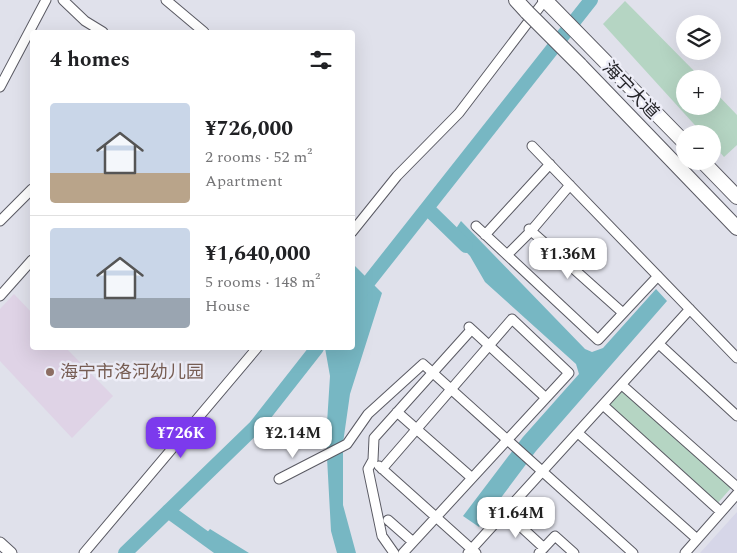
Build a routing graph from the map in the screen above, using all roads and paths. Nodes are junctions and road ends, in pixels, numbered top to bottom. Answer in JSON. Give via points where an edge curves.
{"nodes":[{"id":1,"x":46,"y":0,"type":"edge"},
{"id":2,"x":64,"y":0,"type":"edge"},
{"id":3,"x":166,"y":0,"type":"edge"},
{"id":4,"x":516,"y":0,"type":"edge"},
{"id":5,"x":545,"y":0,"type":"edge"},
{"id":6,"x":30,"y":30,"type":"edge"},
{"id":7,"x":30,"y":30,"type":"edge"},
{"id":8,"x":100,"y":30,"type":"edge"},
{"id":9,"x":202,"y":30,"type":"edge"},
{"id":10,"x":0,"y":87,"type":"edge"},
{"id":11,"x":676,"y":134,"type":"edge"},
{"id":12,"x":532,"y":146,"type":"dead end"},
{"id":13,"x":550,"y":164,"type":"junction"},
{"id":14,"x":711,"y":170,"type":"edge"},
{"id":15,"x":570,"y":185,"type":"junction"},
{"id":16,"x":30,"y":190,"type":"edge"},
{"id":17,"x":737,"y":197,"type":"edge"},
{"id":18,"x":0,"y":220,"type":"edge"},
{"id":19,"x":476,"y":226,"type":"dead end"},
{"id":20,"x":355,"y":228,"type":"edge"},
{"id":21,"x":737,"y":228,"type":"edge"},
{"id":22,"x":530,"y":230,"type":"junction"},
{"id":23,"x":486,"y":235,"type":"junction"},
{"id":24,"x":507,"y":255,"type":"junction"},
{"id":25,"x":30,"y":262,"type":"edge"},
{"id":26,"x":658,"y":276,"type":"junction"},
{"id":27,"x":0,"y":296,"type":"edge"},
{"id":28,"x":690,"y":309,"type":"junction"},
{"id":29,"x":623,"y":313,"type":"junction"},
{"id":30,"x":659,"y":344,"type":"junction"},
{"id":31,"x":489,"y":346,"type":"junction"},
{"id":32,"x":255,"y":350,"type":"edge"},
{"id":33,"x":737,"y":358,"type":"edge"},
{"id":34,"x":432,"y":372,"type":"junction"},
{"id":35,"x":622,"y":384,"type":"junction"},
{"id":36,"x":452,"y":390,"type":"junction"},
{"id":37,"x":546,"y":398,"type":"junction"},
{"id":38,"x":603,"y":405,"type":"junction"},
{"id":39,"x":397,"y":412,"type":"junction"},
{"id":40,"x":737,"y":416,"type":"edge"},
{"id":41,"x":417,"y":429,"type":"junction"},
{"id":42,"x":578,"y":432,"type":"junction"},
{"id":43,"x":508,"y":440,"type":"junction"},
{"id":44,"x":373,"y":460,"type":"junction"},
{"id":45,"x":382,"y":469,"type":"junction"},
{"id":46,"x":540,"y":469,"type":"junction"},
{"id":47,"x":472,"y":478,"type":"junction"},
{"id":48,"x":279,"y":480,"type":"dead end"},
{"id":49,"x":737,"y":487,"type":"edge"},
{"id":50,"x":737,"y":494,"type":"edge"},
{"id":51,"x":505,"y":512,"type":"junction"},
{"id":52,"x":721,"y":512,"type":"junction"},
{"id":53,"x":436,"y":517,"type":"junction"},
{"id":54,"x":388,"y":520,"type":"dead end"},
{"id":55,"x":697,"y":539,"type":"junction"},
{"id":56,"x":413,"y":542,"type":"junction"},
{"id":57,"x":0,"y":543,"type":"edge"},
{"id":58,"x":542,"y":550,"type":"edge"},
{"id":59,"x":472,"y":552,"type":"edge"},
{"id":60,"x":11,"y":553,"type":"edge"},
{"id":61,"x":84,"y":553,"type":"edge"},
{"id":62,"x":394,"y":553,"type":"edge"},
{"id":63,"x":403,"y":553,"type":"edge"},
{"id":64,"x":574,"y":553,"type":"edge"},
{"id":65,"x":633,"y":553,"type":"edge"},
{"id":66,"x":684,"y":553,"type":"edge"}],
"edges":[{"from":1,"to":7,"type":"street"},
{"from":2,"to":8,"type":"street","via":[[85,21]]},
{"from":3,"to":9,"type":"street"},
{"from":4,"to":21,"type":"highway","name":"海宁大道","bridge":true},
{"from":5,"to":11,"type":"highway","name":"海宁大道"},
{"from":5,"to":20,"type":"street","via":[[459,113],[397,176]]},
{"from":6,"to":10,"type":"street"},
{"from":12,"to":13,"type":"street"},
{"from":13,"to":15,"type":"street"},
{"from":13,"to":23,"type":"street"},
{"from":14,"to":17,"type":"highway"},
{"from":15,"to":22,"type":"street"},
{"from":15,"to":26,"type":"street"},
{"from":16,"to":18,"type":"street"},
{"from":19,"to":23,"type":"street"},
{"from":22,"to":24,"type":"street"},
{"from":22,"to":29,"type":"street"},
{"from":23,"to":24,"type":"street"},
{"from":24,"to":29,"type":"street","via":[[598,340]]},
{"from":25,"to":27,"type":"street"},
{"from":26,"to":28,"type":"street"},
{"from":26,"to":29,"type":"street"},
{"from":28,"to":30,"type":"street"},
{"from":28,"to":33,"type":"street"},
{"from":30,"to":35,"type":"street"},
{"from":30,"to":40,"type":"street"},
{"from":31,"to":34,"type":"street","via":[[470,329]]},
{"from":31,"to":36,"type":"street"},
{"from":31,"to":37,"type":"street"},
{"from":31,"to":37,"type":"street","via":[[512,319],[569,373]]},
{"from":32,"to":61,"type":"street"},
{"from":34,"to":36,"type":"street"},
{"from":34,"to":39,"type":"street"},
{"from":34,"to":48,"type":"street","via":[[423,364],[368,414],[347,444]]},
{"from":35,"to":38,"type":"street"},
{"from":35,"to":49,"type":"street"},
{"from":36,"to":41,"type":"street"},
{"from":36,"to":43,"type":"street"},
{"from":37,"to":43,"type":"street"},
{"from":38,"to":42,"type":"street"},
{"from":38,"to":52,"type":"street"},
{"from":39,"to":41,"type":"street"},
{"from":39,"to":44,"type":"street","via":[[374,438]]},
{"from":41,"to":45,"type":"street"},
{"from":41,"to":47,"type":"street"},
{"from":42,"to":46,"type":"street"},
{"from":42,"to":55,"type":"street"},
{"from":43,"to":46,"type":"street"},
{"from":43,"to":47,"type":"street"},
{"from":44,"to":45,"type":"street"},
{"from":44,"to":62,"type":"street","via":[[368,469],[382,536]]},
{"from":45,"to":53,"type":"street"},
{"from":46,"to":51,"type":"street"},
{"from":46,"to":65,"type":"street"},
{"from":47,"to":53,"type":"street"},
{"from":50,"to":52,"type":"street"},
{"from":51,"to":58,"type":"street"},
{"from":51,"to":59,"type":"street"},
{"from":52,"to":55,"type":"street"},
{"from":53,"to":56,"type":"street"},
{"from":53,"to":59,"type":"street"},
{"from":54,"to":56,"type":"street"},
{"from":55,"to":66,"type":"street"},
{"from":56,"to":63,"type":"street"},
{"from":57,"to":60,"type":"main road"},
{"from":58,"to":64,"type":"street","via":[[555,536]]}]}
